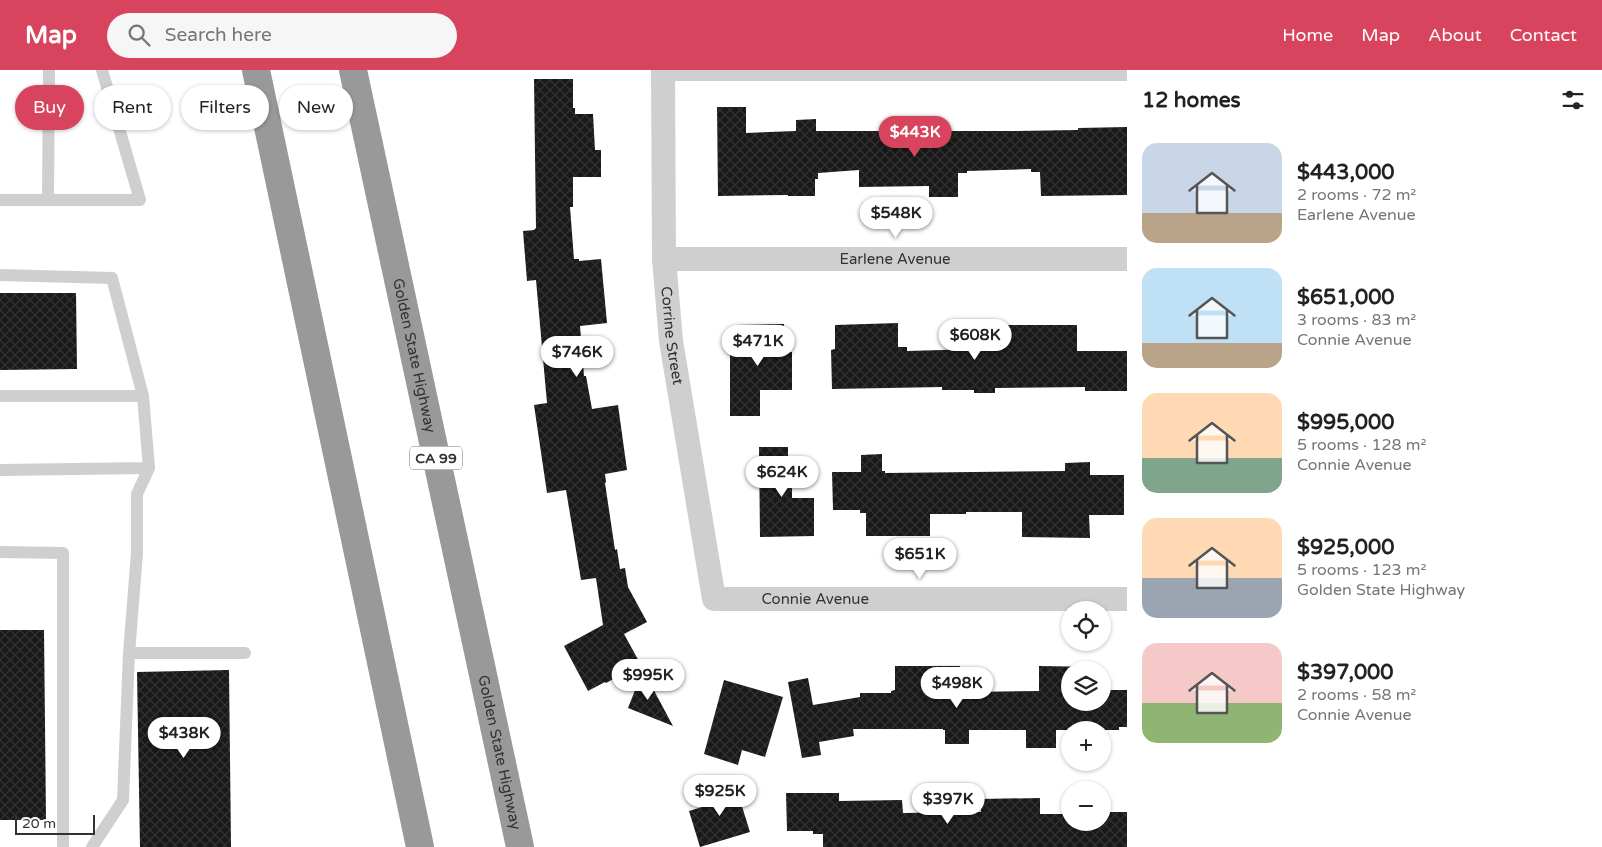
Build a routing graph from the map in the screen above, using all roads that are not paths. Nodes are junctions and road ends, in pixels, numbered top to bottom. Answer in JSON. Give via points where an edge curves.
{"nodes":[{"id":1,"x":49,"y":70,"type":"edge"},
{"id":2,"x":102,"y":70,"type":"edge"},
{"id":3,"x":256,"y":70,"type":"edge"},
{"id":4,"x":353,"y":70,"type":"edge"},
{"id":5,"x":663,"y":73,"type":"edge"},
{"id":6,"x":1127,"y":75,"type":"edge"},
{"id":7,"x":0,"y":200,"type":"edge"},
{"id":8,"x":48,"y":200,"type":"junction"},
{"id":9,"x":664,"y":258,"type":"junction"},
{"id":10,"x":1127,"y":258,"type":"edge"},
{"id":11,"x":0,"y":275,"type":"edge"},
{"id":12,"x":0,"y":396,"type":"edge"},
{"id":13,"x":143,"y":396,"type":"junction"},
{"id":14,"x":150,"y":468,"type":"junction"},
{"id":15,"x":0,"y":470,"type":"edge"},
{"id":16,"x":0,"y":552,"type":"edge"},
{"id":17,"x":714,"y":599,"type":"joint"},
{"id":18,"x":1127,"y":599,"type":"edge"},
{"id":19,"x":129,"y":653,"type":"junction"},
{"id":20,"x":245,"y":653,"type":"dead end"},
{"id":21,"x":63,"y":847,"type":"edge"},
{"id":22,"x":92,"y":847,"type":"edge"},
{"id":23,"x":420,"y":847,"type":"edge"},
{"id":24,"x":520,"y":847,"type":"edge"}],
"edges":[{"from":1,"to":8,"type":"lane"},
{"from":2,"to":8,"type":"lane","via":[[140,200]]},
{"from":3,"to":23,"type":"highway"},
{"from":4,"to":24,"type":"highway","name":"Golden State Highway","number":"CA 99"},
{"from":5,"to":6,"type":"lane"},
{"from":5,"to":9,"type":"street","name":"Corrine Street"},
{"from":7,"to":8,"type":"lane"},
{"from":9,"to":10,"type":"street","name":"Earlene Avenue"},
{"from":9,"to":17,"type":"street","name":"Corrine Street","via":[[671,341]]},
{"from":11,"to":13,"type":"lane","via":[[112,278]]},
{"from":12,"to":13,"type":"lane"},
{"from":13,"to":14,"type":"lane"},
{"from":14,"to":15,"type":"lane"},
{"from":14,"to":19,"type":"lane","via":[[138,494],[138,553]]},
{"from":16,"to":21,"type":"lane","via":[[63,553]]},
{"from":17,"to":18,"type":"street","name":"Connie Avenue"},
{"from":19,"to":20,"type":"lane"},
{"from":19,"to":22,"type":"lane","via":[[123,800]]}]}
